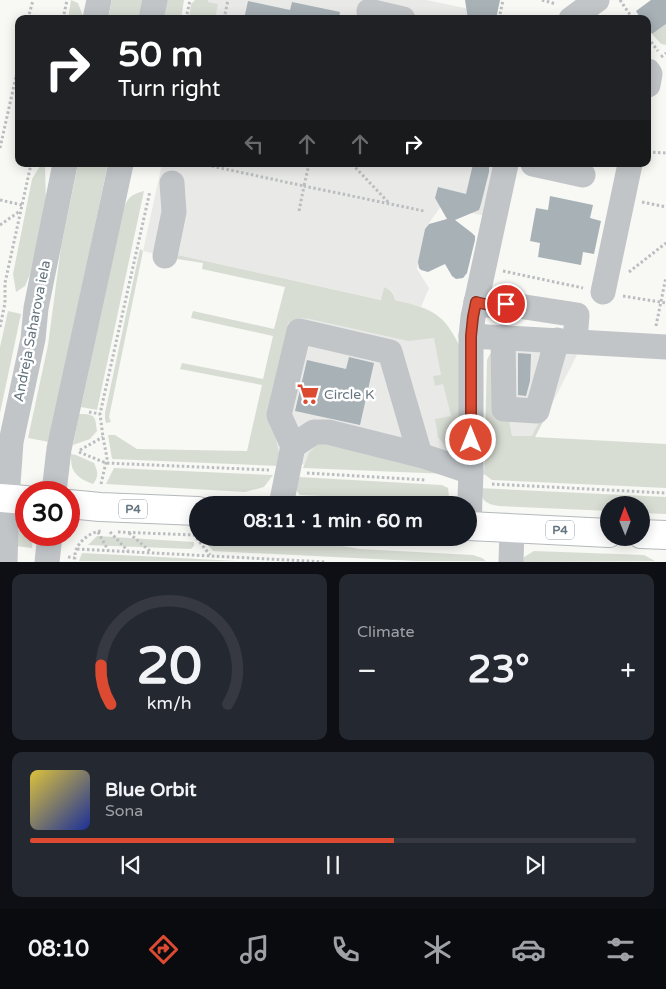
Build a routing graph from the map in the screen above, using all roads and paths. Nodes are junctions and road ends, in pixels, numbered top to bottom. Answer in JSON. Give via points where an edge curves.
{"nodes":[{"id":1,"x":33,"y":0,"type":"edge"},
{"id":2,"x":67,"y":0,"type":"edge"},
{"id":3,"x":99,"y":0,"type":"edge"},
{"id":4,"x":155,"y":0,"type":"edge"},
{"id":5,"x":190,"y":0,"type":"edge"},
{"id":6,"x":228,"y":0,"type":"edge"},
{"id":7,"x":503,"y":0,"type":"edge"},
{"id":8,"x":620,"y":0,"type":"edge"},
{"id":9,"x":600,"y":7,"type":"edge"},
{"id":10,"x":369,"y":11,"type":"dead end"},
{"id":11,"x":29,"y":15,"type":"edge"},
{"id":12,"x":64,"y":15,"type":"edge"},
{"id":13,"x":96,"y":15,"type":"edge"},
{"id":14,"x":152,"y":15,"type":"edge"},
{"id":15,"x":187,"y":15,"type":"edge"},
{"id":16,"x":225,"y":15,"type":"edge"},
{"id":17,"x":386,"y":15,"type":"edge"},
{"id":18,"x":500,"y":15,"type":"edge"},
{"id":19,"x":581,"y":15,"type":"edge"},
{"id":20,"x":630,"y":15,"type":"edge"},
{"id":21,"x":15,"y":81,"type":"edge"},
{"id":22,"x":0,"y":148,"type":"edge"},
{"id":23,"x":651,"y":152,"type":"edge"},
{"id":24,"x":666,"y":153,"type":"edge"},
{"id":25,"x":30,"y":167,"type":"edge"},
{"id":26,"x":64,"y":167,"type":"edge"},
{"id":27,"x":120,"y":167,"type":"edge"},
{"id":28,"x":216,"y":167,"type":"edge"},
{"id":29,"x":308,"y":167,"type":"edge"},
{"id":30,"x":355,"y":167,"type":"edge"},
{"id":31,"x":505,"y":167,"type":"edge"},
{"id":32,"x":547,"y":167,"type":"edge"},
{"id":33,"x":629,"y":167,"type":"edge"},
{"id":34,"x":583,"y":175,"type":"dead end"},
{"id":35,"x":161,"y":186,"type":"joint"},
{"id":36,"x":304,"y":186,"type":"junction"},
{"id":37,"x":0,"y":200,"type":"edge"},
{"id":38,"x":389,"y":203,"type":"junction"},
{"id":39,"x":22,"y":205,"type":"junction"},
{"id":40,"x":21,"y":210,"type":"junction"},
{"id":41,"x":299,"y":211,"type":"dead end"},
{"id":42,"x":424,"y":211,"type":"dead end"},
{"id":43,"x":0,"y":225,"type":"edge"},
{"id":44,"x":666,"y":243,"type":"edge"},
{"id":45,"x":165,"y":256,"type":"dead end"},
{"id":46,"x":483,"y":266,"type":"junction"},
{"id":47,"x":666,"y":277,"type":"edge"},
{"id":48,"x":604,"y":292,"type":"junction"},
{"id":49,"x":476,"y":302,"type":"junction"},
{"id":50,"x":660,"y":303,"type":"junction"},
{"id":51,"x":666,"y":303,"type":"edge"},
{"id":52,"x":0,"y":328,"type":"edge"},
{"id":53,"x":471,"y":336,"type":"junction"},
{"id":54,"x":503,"y":338,"type":"junction"},
{"id":55,"x":566,"y":341,"type":"junction"},
{"id":56,"x":659,"y":346,"type":"edge"},
{"id":57,"x":103,"y":437,"type":"junction"},
{"id":58,"x":293,"y":446,"type":"junction"},
{"id":59,"x":420,"y":455,"type":"junction"},
{"id":60,"x":106,"y":463,"type":"junction"},
{"id":61,"x":288,"y":471,"type":"junction"},
{"id":62,"x":471,"y":478,"type":"junction"},
{"id":63,"x":55,"y":481,"type":"edge"},
{"id":64,"x":432,"y":481,"type":"dead end"},
{"id":65,"x":101,"y":484,"type":"dead end"},
{"id":66,"x":666,"y":493,"type":"edge"},
{"id":67,"x":283,"y":496,"type":"edge"},
{"id":68,"x":470,"y":496,"type":"edge"},
{"id":69,"x":11,"y":499,"type":"edge"},
{"id":70,"x":80,"y":505,"type":"edge"},
{"id":71,"x":189,"y":511,"type":"edge"},
{"id":72,"x":477,"y":526,"type":"edge"},
{"id":73,"x":512,"y":528,"type":"junction"},
{"id":74,"x":98,"y":531,"type":"junction"},
{"id":75,"x":110,"y":532,"type":"junction"},
{"id":76,"x":129,"y":533,"type":"junction"},
{"id":77,"x":600,"y":533,"type":"edge"},
{"id":78,"x":650,"y":535,"type":"edge"},
{"id":79,"x":666,"y":536,"type":"edge"},
{"id":80,"x":53,"y":546,"type":"edge"},
{"id":81,"x":76,"y":549,"type":"junction"},
{"id":82,"x":108,"y":550,"type":"junction"},
{"id":83,"x":128,"y":551,"type":"junction"},
{"id":84,"x":151,"y":552,"type":"junction"},
{"id":85,"x":210,"y":555,"type":"junction"},
{"id":86,"x":56,"y":559,"type":"edge"},
{"id":87,"x":75,"y":560,"type":"edge"},
{"id":88,"x":320,"y":561,"type":"edge"},
{"id":89,"x":5,"y":562,"type":"edge"},
{"id":90,"x":326,"y":562,"type":"edge"},
{"id":91,"x":511,"y":562,"type":"edge"}],
"edges":[{"from":1,"to":11,"type":"path"},
{"from":2,"to":12,"type":"path"},
{"from":3,"to":13,"type":"street"},
{"from":4,"to":14,"type":"street"},
{"from":5,"to":15,"type":"path"},
{"from":6,"to":16,"type":"path"},
{"from":7,"to":18,"type":"path"},
{"from":8,"to":20,"type":"path"},
{"from":9,"to":19,"type":"street"},
{"from":10,"to":17,"type":"street"},
{"from":21,"to":22,"type":"path"},
{"from":23,"to":24,"type":"path"},
{"from":25,"to":39,"type":"path"},
{"from":26,"to":69,"type":"street","name":"Andreja Saharova iela","via":[[11,442]]},
{"from":27,"to":63,"type":"street","via":[[59,449]]},
{"from":28,"to":36,"type":"path"},
{"from":29,"to":36,"type":"path"},
{"from":30,"to":38,"type":"path"},
{"from":31,"to":46,"type":"street"},
{"from":32,"to":34,"type":"street"},
{"from":33,"to":48,"type":"street"},
{"from":35,"to":45,"type":"street","via":[[174,212]]},
{"from":35,"to":57,"type":"path","via":[[100,414]]},
{"from":36,"to":38,"type":"path"},
{"from":36,"to":41,"type":"path"},
{"from":37,"to":39,"type":"path"},
{"from":38,"to":42,"type":"path"},
{"from":39,"to":40,"type":"path"},
{"from":40,"to":43,"type":"path"},
{"from":40,"to":52,"type":"path","via":[[5,283]]},
{"from":44,"to":48,"type":"path"},
{"from":46,"to":48,"type":"path"},
{"from":46,"to":49,"type":"street"},
{"from":47,"to":50,"type":"path"},
{"from":48,"to":50,"type":"path"},
{"from":49,"to":53,"type":"street"},
{"from":49,"to":55,"type":"street","via":[[577,314]]},
{"from":50,"to":51,"type":"path"},
{"from":50,"to":56,"type":"path"},
{"from":53,"to":54,"type":"street"},
{"from":53,"to":62,"type":"street"},
{"from":54,"to":55,"type":"street"},
{"from":54,"to":55,"type":"street","via":[[504,409],[537,411]]},
{"from":55,"to":56,"type":"street"},
{"from":57,"to":60,"type":"path"},
{"from":57,"to":60,"type":"path","via":[[77,452]]},
{"from":58,"to":59,"type":"street","via":[[314,432],[328,432]]},
{"from":58,"to":59,"type":"street","via":[[280,415],[299,331],[390,352]]},
{"from":58,"to":61,"type":"street"},
{"from":59,"to":62,"type":"street"},
{"from":60,"to":61,"type":"path"},
{"from":60,"to":65,"type":"path"},
{"from":61,"to":64,"type":"path"},
{"from":61,"to":67,"type":"street"},
{"from":62,"to":66,"type":"path"},
{"from":62,"to":68,"type":"street"},
{"from":69,"to":89,"type":"street","name":"Andreja Saharova iela"},
{"from":70,"to":71,"type":"main road","number":"P4"},
{"from":72,"to":73,"type":"main road","number":"P4"},
{"from":73,"to":77,"type":"main road","number":"P4"},
{"from":73,"to":91,"type":"street"},
{"from":74,"to":75,"type":"path"},
{"from":74,"to":81,"type":"path","via":[[85,538]]},
{"from":74,"to":82,"type":"path"},
{"from":75,"to":76,"type":"path"},
{"from":75,"to":83,"type":"path"},
{"from":76,"to":84,"type":"path"},
{"from":76,"to":85,"type":"path","via":[[194,535]]},
{"from":78,"to":79,"type":"main road"},
{"from":80,"to":86,"type":"street"},
{"from":81,"to":82,"type":"path"},
{"from":81,"to":87,"type":"path"},
{"from":82,"to":83,"type":"path"},
{"from":83,"to":84,"type":"path"},
{"from":84,"to":85,"type":"path"},
{"from":85,"to":88,"type":"path"},
{"from":86,"to":87,"type":"path"},
{"from":88,"to":90,"type":"path"}]}
